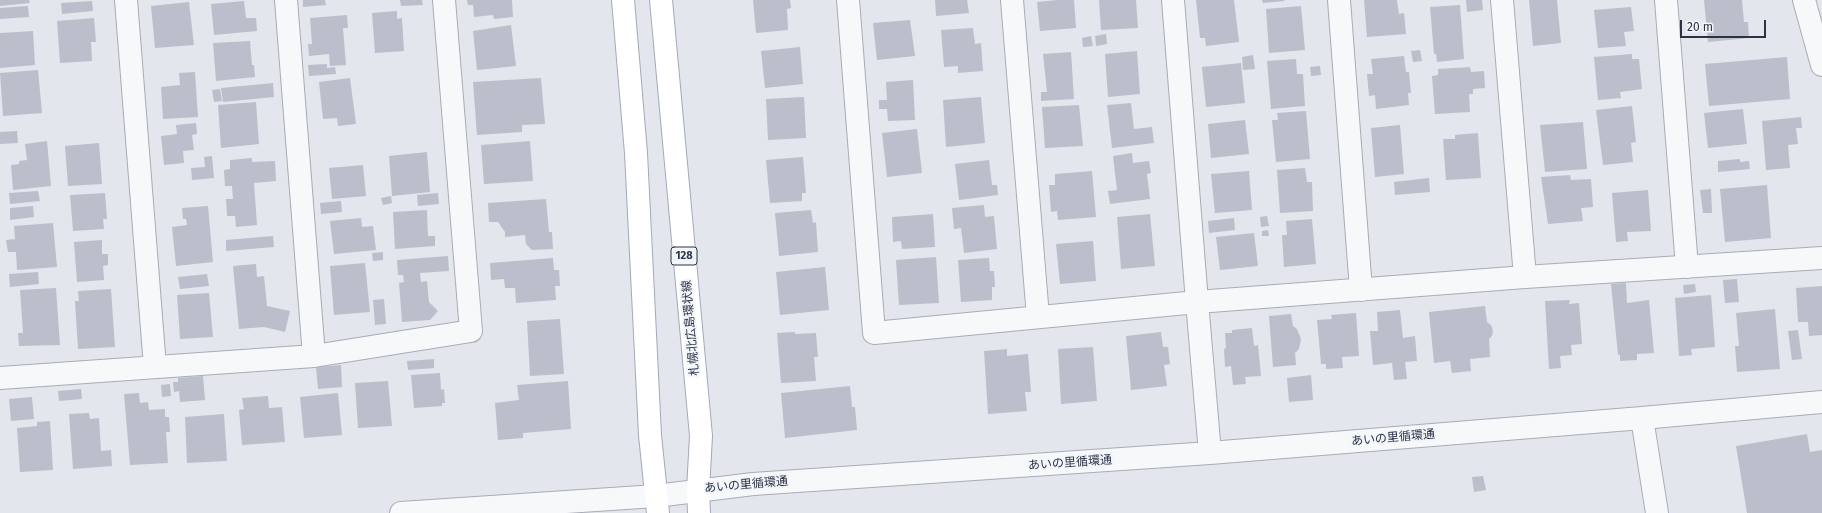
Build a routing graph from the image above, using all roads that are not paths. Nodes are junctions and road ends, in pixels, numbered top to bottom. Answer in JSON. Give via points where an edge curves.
{"nodes":[{"id":1,"x":126,"y":0,"type":"edge"},
{"id":2,"x":286,"y":0,"type":"edge"},
{"id":3,"x":444,"y":0,"type":"edge"},
{"id":4,"x":622,"y":0,"type":"edge"},
{"id":5,"x":661,"y":0,"type":"edge"},
{"id":6,"x":848,"y":0,"type":"edge"},
{"id":7,"x":1012,"y":0,"type":"edge"},
{"id":8,"x":1173,"y":0,"type":"edge"},
{"id":9,"x":1339,"y":0,"type":"edge"},
{"id":10,"x":1502,"y":0,"type":"edge"},
{"id":11,"x":1666,"y":0,"type":"edge"},
{"id":12,"x":1804,"y":0,"type":"edge"},
{"id":13,"x":1822,"y":65,"type":"edge"},
{"id":14,"x":1822,"y":258,"type":"edge"},
{"id":15,"x":1687,"y":267,"type":"junction"},
{"id":16,"x":1525,"y":277,"type":"junction"},
{"id":17,"x":1361,"y":290,"type":"junction"},
{"id":18,"x":1197,"y":302,"type":"junction"},
{"id":19,"x":1038,"y":317,"type":"junction"},
{"id":20,"x":314,"y":356,"type":"junction"},
{"id":21,"x":154,"y":367,"type":"junction"},
{"id":22,"x":0,"y":378,"type":"edge"},
{"id":23,"x":1822,"y":402,"type":"edge"},
{"id":24,"x":1642,"y":418,"type":"junction"},
{"id":25,"x":1210,"y":453,"type":"junction"},
{"id":26,"x":698,"y":490,"type":"junction"},
{"id":27,"x":657,"y":504,"type":"edge"},
{"id":28,"x":401,"y":513,"type":"edge"},
{"id":29,"x":699,"y":513,"type":"edge"},
{"id":30,"x":1657,"y":513,"type":"edge"}],
"edges":[{"from":1,"to":21,"type":"street"},
{"from":2,"to":20,"type":"street"},
{"from":3,"to":20,"type":"street","via":[[471,331]]},
{"from":4,"to":27,"type":"main road","via":[[636,153],[650,436]]},
{"from":5,"to":26,"type":"main road","name":"札幌北広島環状線","number":"128","via":[[701,436]]},
{"from":6,"to":19,"type":"street","via":[[874,333]]},
{"from":7,"to":19,"type":"street"},
{"from":8,"to":18,"type":"street"},
{"from":9,"to":17,"type":"street"},
{"from":10,"to":16,"type":"street"},
{"from":11,"to":15,"type":"street"},
{"from":12,"to":13,"type":"street"},
{"from":14,"to":15,"type":"street"},
{"from":15,"to":16,"type":"street"},
{"from":16,"to":17,"type":"street"},
{"from":17,"to":18,"type":"street"},
{"from":18,"to":19,"type":"street"},
{"from":18,"to":25,"type":"street"},
{"from":20,"to":21,"type":"street"},
{"from":21,"to":22,"type":"street"},
{"from":23,"to":24,"type":"street","name":"あいの里循環通"},
{"from":24,"to":25,"type":"street","name":"あいの里循環通"},
{"from":24,"to":30,"type":"street"},
{"from":25,"to":26,"type":"street","name":"あいの里循環通","via":[[761,483]]},
{"from":26,"to":27,"type":"street","name":"あいの里循環通"},
{"from":26,"to":29,"type":"main road","name":"札幌北広島環状線","number":"128"},
{"from":27,"to":28,"type":"street","name":"あいの里循環通"}]}
